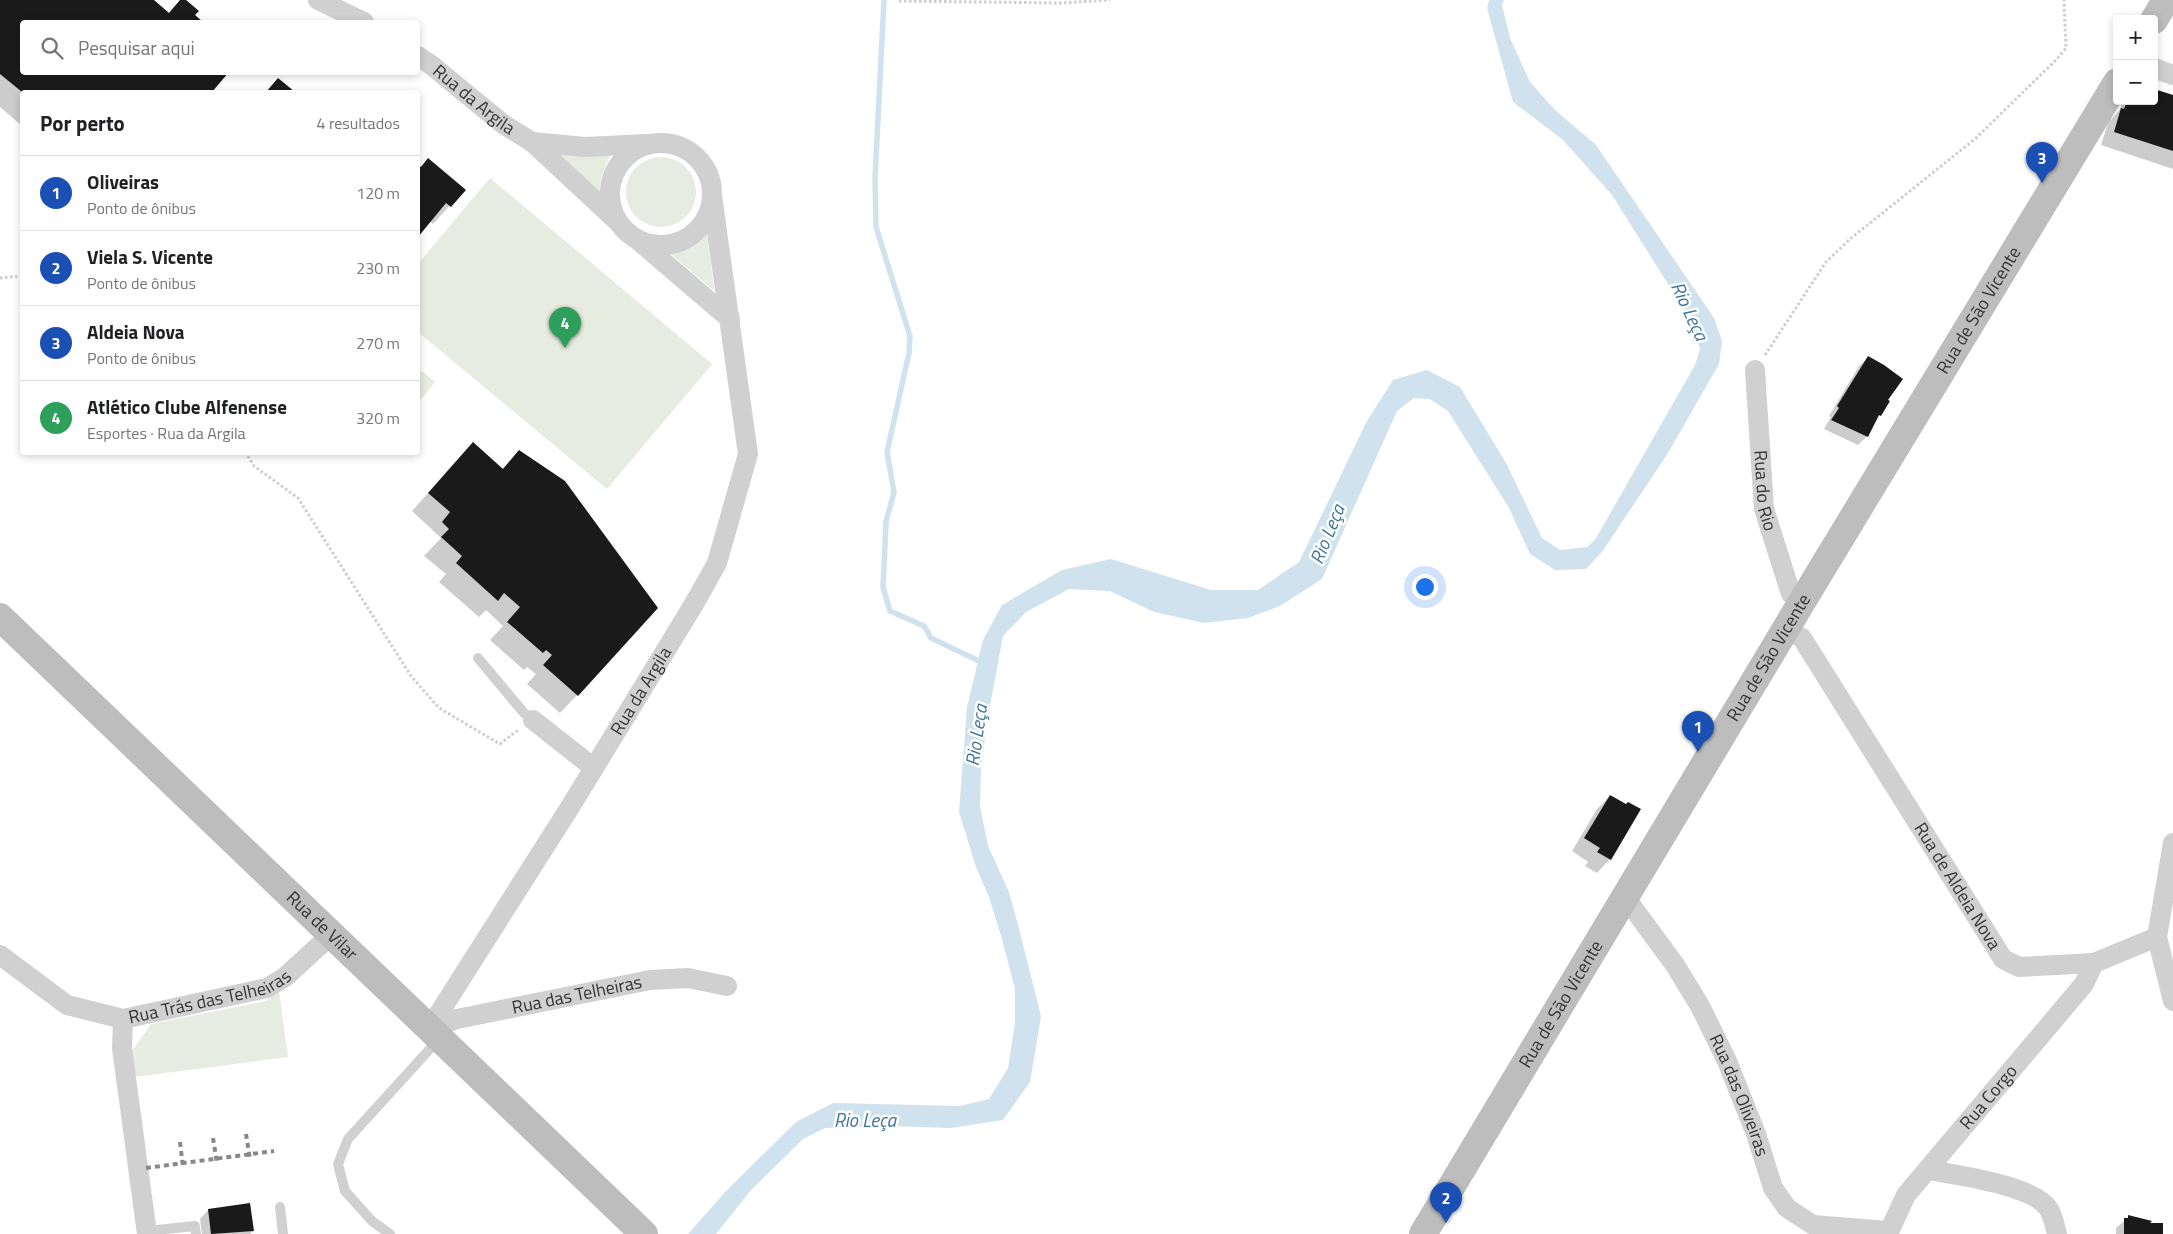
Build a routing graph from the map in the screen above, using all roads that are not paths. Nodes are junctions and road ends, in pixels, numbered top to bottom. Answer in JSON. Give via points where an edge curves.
{"nodes":[{"id":1,"x":318,"y":0,"type":"edge"},
{"id":2,"x":2166,"y":0,"type":"edge"},
{"id":3,"x":2157,"y":15,"type":"edge"},
{"id":4,"x":360,"y":20,"type":"edge"},
{"id":5,"x":420,"y":58,"type":"edge"},
{"id":6,"x":2158,"y":69,"type":"edge"},
{"id":7,"x":2173,"y":75,"type":"edge"},
{"id":8,"x":2113,"y":89,"type":"edge"},
{"id":9,"x":532,"y":142,"type":"junction"},
{"id":10,"x":660,"y":143,"type":"junction"},
{"id":11,"x":712,"y":196,"type":"junction"},
{"id":12,"x":628,"y":231,"type":"junction"},
{"id":13,"x":730,"y":319,"type":"junction"},
{"id":14,"x":1755,"y":370,"type":"road end"},
{"id":15,"x":1803,"y":600,"type":"junction"},
{"id":16,"x":0,"y":617,"type":"edge"},
{"id":17,"x":1785,"y":629,"type":"junction"},
{"id":18,"x":478,"y":658,"type":"dead end"},
{"id":19,"x":533,"y":720,"type":"joint"},
{"id":20,"x":594,"y":768,"type":"junction"},
{"id":21,"x":2173,"y":843,"type":"edge"},
{"id":22,"x":2170,"y":876,"type":"edge"},
{"id":23,"x":1626,"y":896,"type":"junction"},
{"id":24,"x":331,"y":935,"type":"junction"},
{"id":25,"x":2157,"y":937,"type":"junction"},
{"id":26,"x":0,"y":955,"type":"edge"},
{"id":27,"x":2094,"y":963,"type":"junction"},
{"id":28,"x":727,"y":986,"type":"dead end"},
{"id":29,"x":2173,"y":1001,"type":"edge"},
{"id":30,"x":123,"y":1019,"type":"junction"},
{"id":31,"x":434,"y":1034,"type":"junction"},
{"id":32,"x":1928,"y":1170,"type":"junction"},
{"id":33,"x":280,"y":1207,"type":"dead end"},
{"id":34,"x":147,"y":1233,"type":"edge"},
{"id":35,"x":1888,"y":1233,"type":"edge"},
{"id":36,"x":196,"y":1234,"type":"edge"},
{"id":37,"x":283,"y":1234,"type":"edge"},
{"id":38,"x":390,"y":1234,"type":"edge"},
{"id":39,"x":644,"y":1234,"type":"edge"},
{"id":40,"x":1423,"y":1234,"type":"edge"},
{"id":41,"x":2057,"y":1234,"type":"edge"}],
"edges":[{"from":1,"to":4,"type":"street"},
{"from":2,"to":3,"type":"main road"},
{"from":5,"to":9,"type":"street","name":"Rua da Argila"},
{"from":6,"to":7,"type":"street"},
{"from":8,"to":15,"type":"main road","name":"Rua de São Vicente"},
{"from":9,"to":10,"type":"street","name":"Rua da Argila","via":[[585,147]]},
{"from":9,"to":12,"type":"street","name":"Rua da Argila"},
{"from":10,"to":11,"type":"street","name":"Rua da Argila","via":[[677,145],[703,164]]},
{"from":10,"to":12,"type":"street","name":"Rua da Argila","via":[[630,153],[612,180],[610,196],[614,212]]},
{"from":11,"to":12,"type":"street","name":"Rua da Argila","via":[[703,224],[679,242],[648,243]]},
{"from":11,"to":13,"type":"street","name":"Rua da Argila"},
{"from":12,"to":13,"type":"street","name":"Rua da Argila"},
{"from":13,"to":20,"type":"street","name":"Rua da Argila","via":[[748,454],[717,562]]},
{"from":14,"to":15,"type":"street","name":"Rua do Rio","via":[[1764,509],[1791,594]]},
{"from":15,"to":17,"type":"main road","name":"Rua de São Vicente"},
{"from":16,"to":24,"type":"main road","name":"Rua de Vilar"},
{"from":17,"to":23,"type":"main road","name":"Rua de São Vicente"},
{"from":17,"to":27,"type":"street","name":"Rua de Aldeia Nova","via":[[1802,638],[2003,959],[2019,967]]},
{"from":18,"to":19,"type":"lane"},
{"from":19,"to":20,"type":"street"},
{"from":20,"to":31,"type":"street","name":"Rua da Argila"},
{"from":21,"to":22,"type":"street"},
{"from":22,"to":25,"type":"street"},
{"from":23,"to":35,"type":"street","name":"Rua das Oliveiras","via":[[1700,1006],[1727,1061],[1773,1188],[1787,1208],[1813,1225]]},
{"from":23,"to":40,"type":"main road","name":"Rua de São Vicente"},
{"from":24,"to":30,"type":"street","name":"Rua Trás das Telheiras","via":[[267,988]]},
{"from":24,"to":31,"type":"main road","name":"Rua de Vilar"},
{"from":25,"to":27,"type":"street","name":"Rua de Aldeia Nova"},
{"from":25,"to":29,"type":"street"},
{"from":26,"to":30,"type":"street","name":"Rua Trás das Telheiras","via":[[66,1006]]},
{"from":27,"to":32,"type":"street","name":"Rua Corgo","via":[[2084,984]]},
{"from":28,"to":31,"type":"street","name":"Rua das Telheiras","via":[[688,978],[650,980],[456,1019]]},
{"from":30,"to":34,"type":"street","via":[[122,1048]]},
{"from":31,"to":38,"type":"lane","via":[[348,1139],[338,1164],[345,1191],[372,1221]]},
{"from":31,"to":39,"type":"main road","name":"Rua de Vilar"},
{"from":32,"to":35,"type":"street","name":"Rua Corgo","via":[[1906,1194]]},
{"from":32,"to":41,"type":"street","via":[[2029,1193],[2048,1208]]},
{"from":33,"to":37,"type":"lane"},
{"from":34,"to":36,"type":"lane","via":[[195,1226]]}]}
